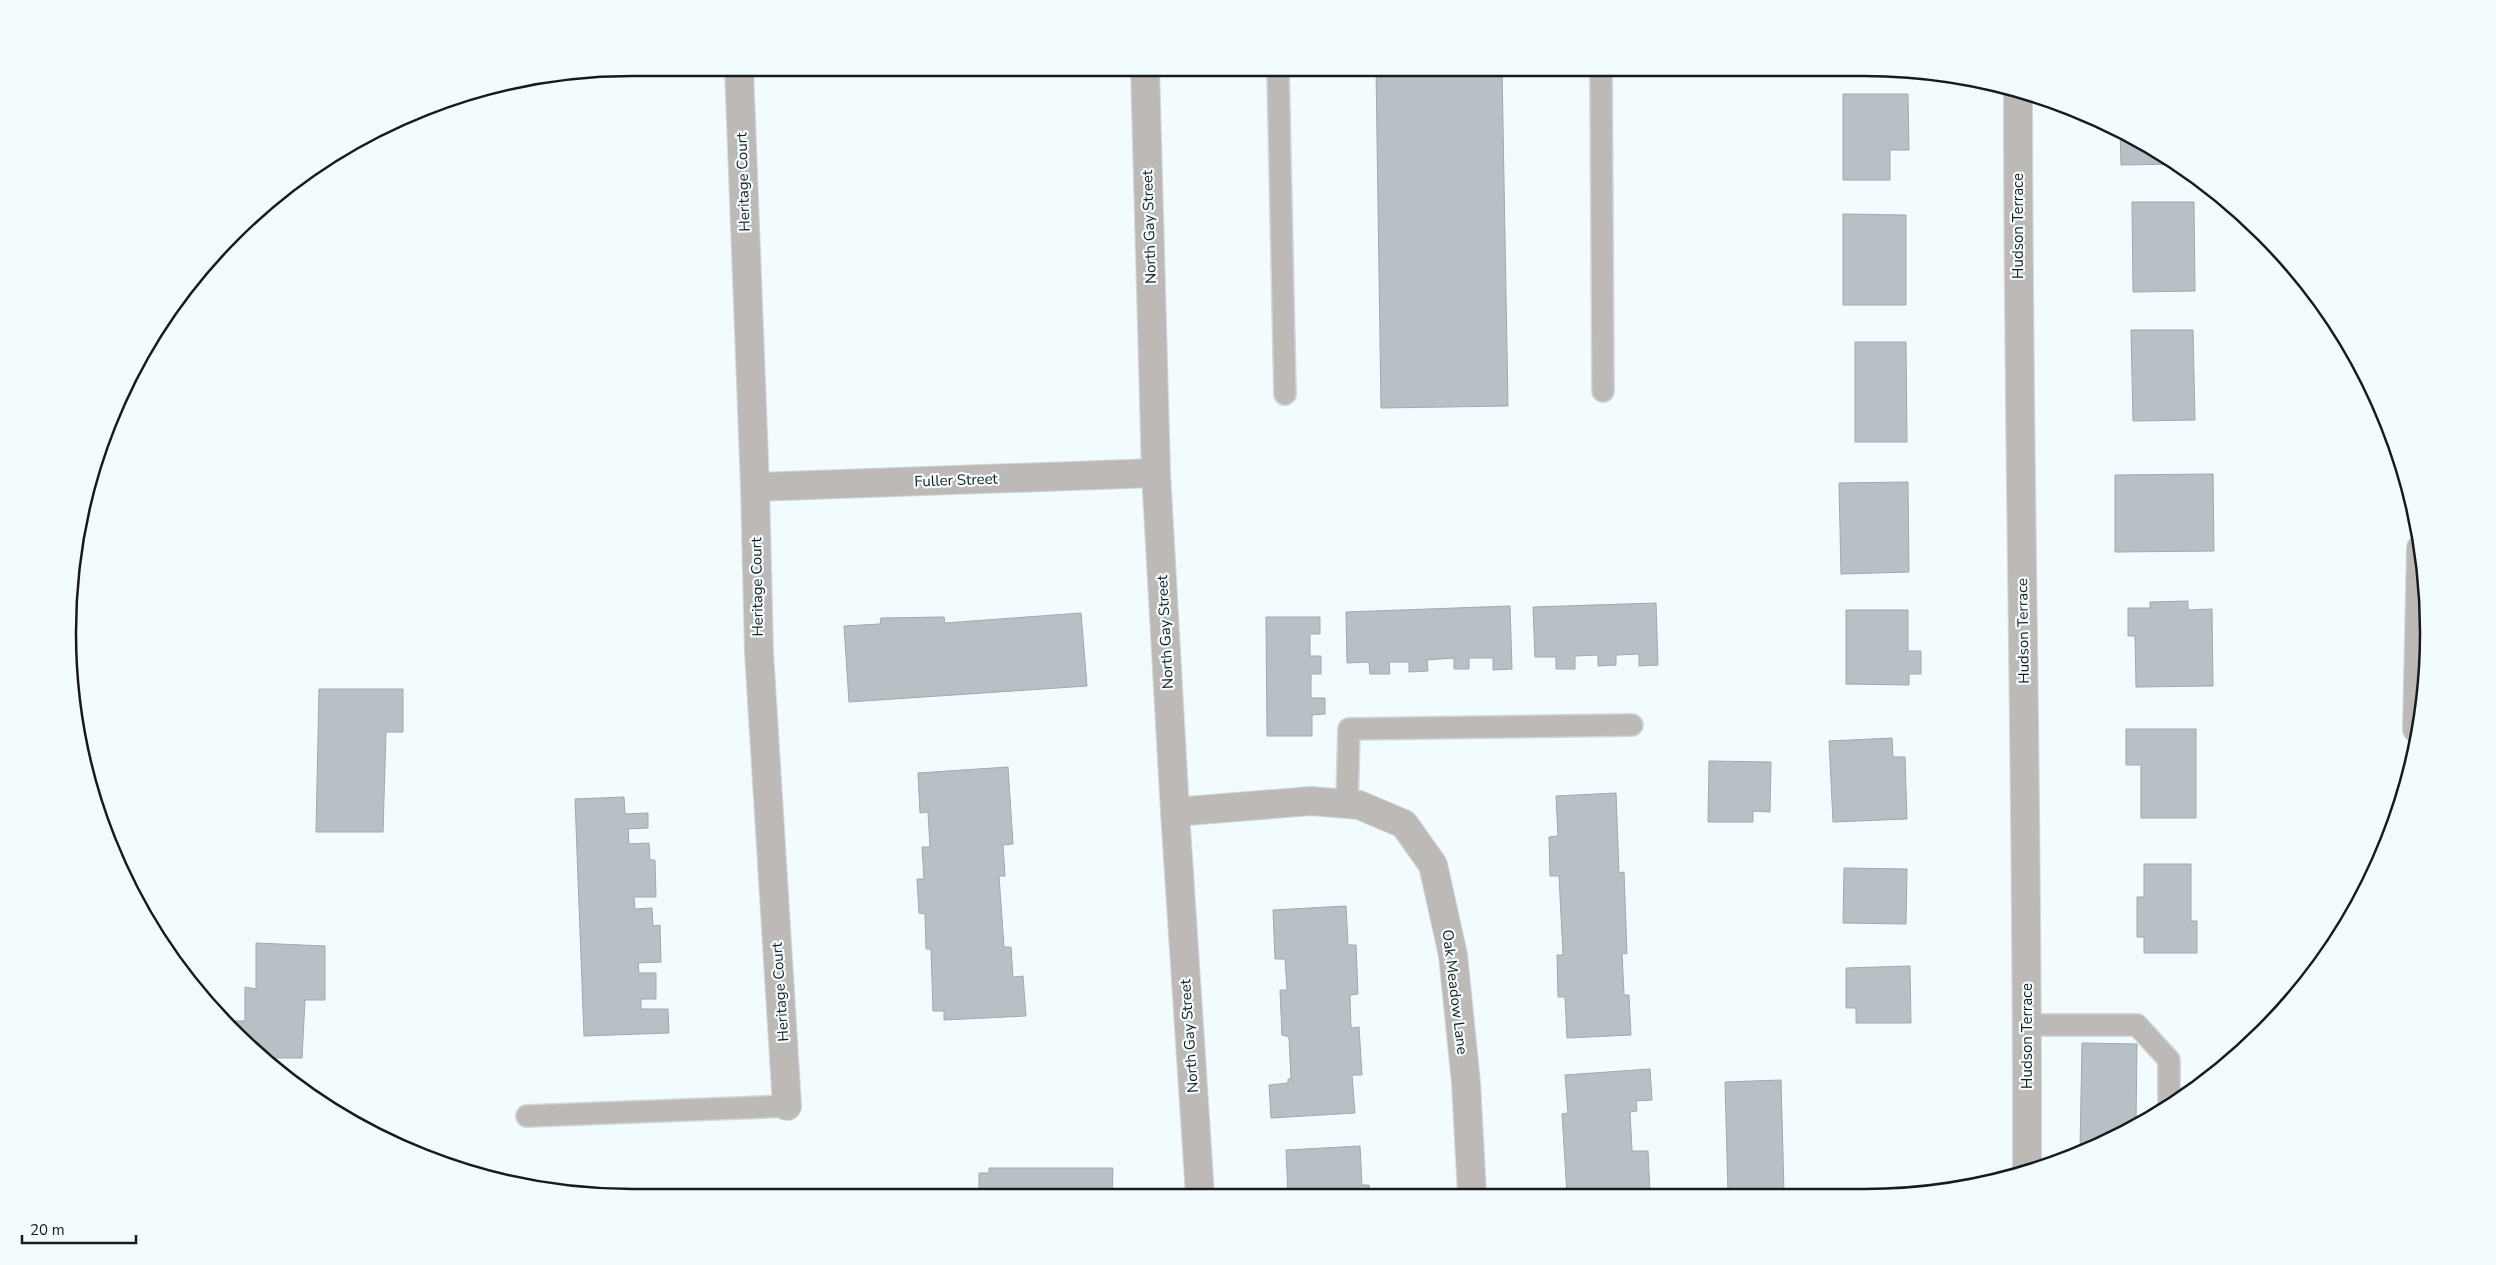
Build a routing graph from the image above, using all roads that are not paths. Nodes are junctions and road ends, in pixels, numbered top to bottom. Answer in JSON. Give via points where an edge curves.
{"nodes":[{"id":1,"x":739,"y":76,"type":"edge"},
{"id":2,"x":1145,"y":76,"type":"edge"},
{"id":3,"x":1278,"y":76,"type":"edge"},
{"id":4,"x":1601,"y":76,"type":"edge"},
{"id":5,"x":2018,"y":98,"type":"edge"},
{"id":6,"x":1603,"y":391,"type":"dead end"},
{"id":7,"x":1286,"y":394,"type":"dead end"},
{"id":8,"x":1156,"y":473,"type":"junction"},
{"id":9,"x":755,"y":488,"type":"junction"},
{"id":10,"x":2420,"y":623,"type":"edge"},
{"id":11,"x":2419,"y":669,"type":"edge"},
{"id":12,"x":1632,"y":725,"type":"dead end"},
{"id":13,"x":1347,"y":804,"type":"junction"},
{"id":14,"x":1174,"y":812,"type":"junction"},
{"id":15,"x":2027,"y":1025,"type":"junction"},
{"id":16,"x":2170,"y":1097,"type":"edge"},
{"id":17,"x":787,"y":1106,"type":"joint"},
{"id":18,"x":527,"y":1116,"type":"dead end"},
{"id":19,"x":2026,"y":1164,"type":"edge"},
{"id":20,"x":1200,"y":1189,"type":"edge"},
{"id":21,"x":1472,"y":1189,"type":"edge"}],
"edges":[{"from":1,"to":9,"type":"street","name":"Heritage Court"},
{"from":2,"to":8,"type":"street","name":"North Gay Street"},
{"from":3,"to":7,"type":"lane"},
{"from":4,"to":6,"type":"lane"},
{"from":5,"to":15,"type":"street","name":"Hudson Terrace"},
{"from":8,"to":9,"type":"street","name":"Fuller Street"},
{"from":8,"to":14,"type":"street","name":"North Gay Street"},
{"from":9,"to":17,"type":"street","name":"Heritage Court","via":[[759,652]]},
{"from":10,"to":11,"type":"street"},
{"from":12,"to":13,"type":"lane","via":[[1349,729]]},
{"from":13,"to":14,"type":"street","name":"Oak Meadow Lane","via":[[1311,801]]},
{"from":13,"to":21,"type":"street","name":"Oak Meadow Lane","via":[[1359,805],[1404,824],[1433,865],[1453,955],[1466,1083]]},
{"from":14,"to":20,"type":"street","name":"North Gay Street"},
{"from":15,"to":16,"type":"lane","via":[[2137,1025],[2169,1060]]},
{"from":15,"to":19,"type":"street","name":"Hudson Terrace"},
{"from":17,"to":18,"type":"lane"}]}
